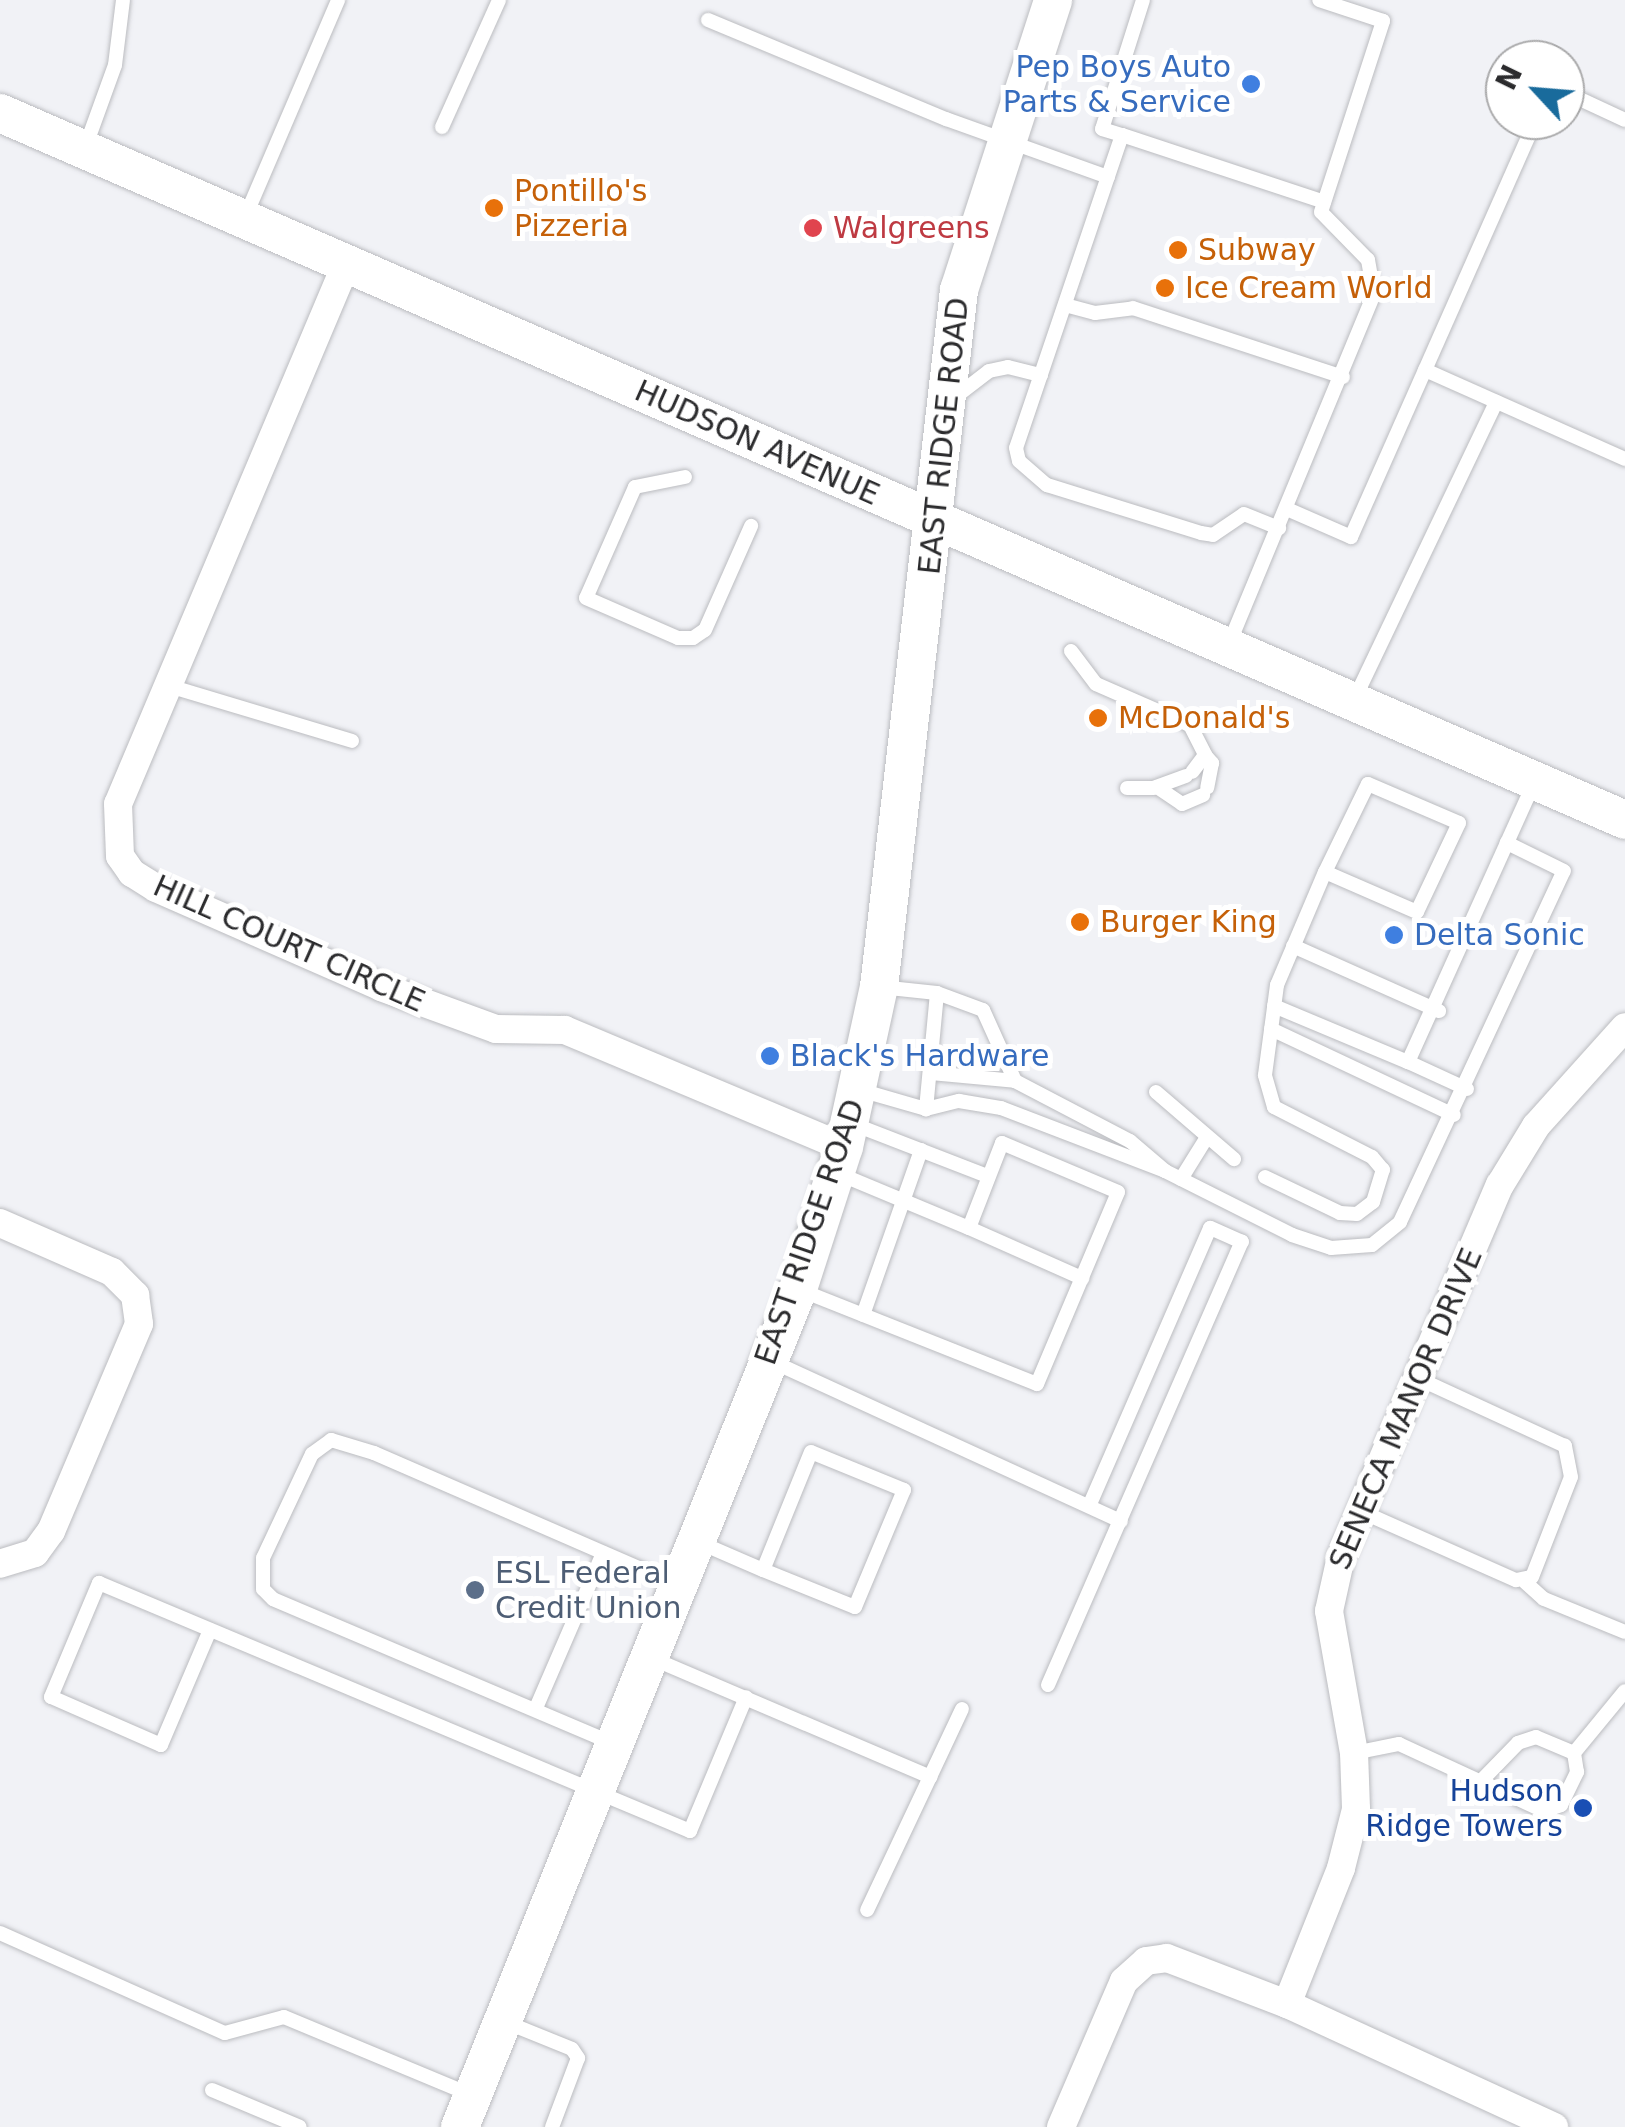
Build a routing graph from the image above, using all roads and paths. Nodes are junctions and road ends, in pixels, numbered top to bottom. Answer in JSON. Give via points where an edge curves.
{"nodes":[{"id":1,"x":123,"y":0,"type":"edge"},
{"id":2,"x":338,"y":0,"type":"edge"},
{"id":3,"x":499,"y":0,"type":"edge"},
{"id":4,"x":1053,"y":0,"type":"edge"},
{"id":5,"x":1143,"y":0,"type":"edge"},
{"id":6,"x":1319,"y":0,"type":"edge"},
{"id":7,"x":708,"y":20,"type":"dead end"},
{"id":8,"x":1585,"y":101,"type":"edge"},
{"id":9,"x":0,"y":113,"type":"edge"},
{"id":10,"x":1625,"y":120,"type":"edge"},
{"id":11,"x":442,"y":127,"type":"dead end"},
{"id":12,"x":1122,"y":135,"type":"junction"},
{"id":13,"x":1007,"y":140,"type":"junction"},
{"id":14,"x":1527,"y":140,"type":"edge"},
{"id":15,"x":84,"y":150,"type":"junction"},
{"id":16,"x":1108,"y":177,"type":"junction"},
{"id":17,"x":1324,"y":202,"type":"junction"},
{"id":18,"x":244,"y":219,"type":"junction"},
{"id":19,"x":347,"y":262,"type":"junction"},
{"id":20,"x":1064,"y":306,"type":"junction"},
{"id":21,"x":1425,"y":370,"type":"junction"},
{"id":22,"x":1041,"y":375,"type":"junction"},
{"id":23,"x":1343,"y":376,"type":"junction"},
{"id":24,"x":1496,"y":402,"type":"junction"},
{"id":25,"x":946,"y":417,"type":"junction"},
{"id":26,"x":1625,"y":459,"type":"edge"},
{"id":27,"x":685,"y":476,"type":"dead end"},
{"id":28,"x":1287,"y":509,"type":"junction"},
{"id":29,"x":935,"y":521,"type":"junction"},
{"id":30,"x":751,"y":526,"type":"dead end"},
{"id":31,"x":1279,"y":528,"type":"junction"},
{"id":32,"x":1227,"y":649,"type":"junction"},
{"id":33,"x":1071,"y":651,"type":"dead end"},
{"id":34,"x":169,"y":686,"type":"junction"},
{"id":35,"x":1352,"y":703,"type":"junction"},
{"id":36,"x":352,"y":741,"type":"dead end"},
{"id":37,"x":1205,"y":755,"type":"junction"},
{"id":38,"x":1535,"y":781,"type":"junction"},
{"id":39,"x":1157,"y":787,"type":"junction"},
{"id":40,"x":1127,"y":788,"type":"dead end"},
{"id":41,"x":1625,"y":820,"type":"edge"},
{"id":42,"x":1508,"y":843,"type":"junction"},
{"id":43,"x":1325,"y":872,"type":"junction"},
{"id":44,"x":1527,"y":914,"type":"dead end"},
{"id":45,"x":1542,"y":920,"type":"junction"},
{"id":46,"x":1293,"y":946,"type":"junction"},
{"id":47,"x":880,"y":987,"type":"junction"},
{"id":48,"x":937,"y":992,"type":"junction"},
{"id":49,"x":1274,"y":1006,"type":"junction"},
{"id":50,"x":1438,"y":1010,"type":"junction"},
{"id":51,"x":1625,"y":1027,"type":"edge"},
{"id":52,"x":1271,"y":1029,"type":"junction"},
{"id":53,"x":1408,"y":1062,"type":"junction"},
{"id":54,"x":931,"y":1073,"type":"junction"},
{"id":55,"x":1015,"y":1081,"type":"junction"},
{"id":56,"x":1467,"y":1089,"type":"junction"},
{"id":57,"x":1156,"y":1092,"type":"dead end"},
{"id":58,"x":926,"y":1110,"type":"junction"},
{"id":59,"x":1454,"y":1114,"type":"junction"},
{"id":60,"x":847,"y":1134,"type":"junction"},
{"id":61,"x":1207,"y":1137,"type":"junction"},
{"id":62,"x":921,"y":1150,"type":"junction"},
{"id":63,"x":1234,"y":1159,"type":"dead end"},
{"id":64,"x":1165,"y":1172,"type":"junction"},
{"id":65,"x":988,"y":1176,"type":"junction"},
{"id":66,"x":1265,"y":1177,"type":"dead end"},
{"id":67,"x":1181,"y":1179,"type":"junction"},
{"id":68,"x":905,"y":1200,"type":"junction"},
{"id":69,"x":0,"y":1223,"type":"edge"},
{"id":70,"x":969,"y":1228,"type":"junction"},
{"id":71,"x":1082,"y":1278,"type":"junction"},
{"id":72,"x":798,"y":1289,"type":"junction"},
{"id":73,"x":864,"y":1314,"type":"junction"},
{"id":74,"x":768,"y":1359,"type":"junction"},
{"id":75,"x":1417,"y":1378,"type":"junction"},
{"id":76,"x":1088,"y":1506,"type":"junction"},
{"id":77,"x":1360,"y":1511,"type":"junction"},
{"id":78,"x":1120,"y":1520,"type":"junction"},
{"id":79,"x":695,"y":1541,"type":"junction"},
{"id":80,"x":603,"y":1553,"type":"junction"},
{"id":81,"x":0,"y":1564,"type":"edge"},
{"id":82,"x":763,"y":1570,"type":"junction"},
{"id":83,"x":1525,"y":1582,"type":"junction"},
{"id":84,"x":677,"y":1586,"type":"junction"},
{"id":85,"x":210,"y":1630,"type":"junction"},
{"id":86,"x":1625,"y":1632,"type":"edge"},
{"id":87,"x":649,"y":1656,"type":"junction"},
{"id":88,"x":1048,"y":1685,"type":"dead end"},
{"id":89,"x":1625,"y":1691,"type":"edge"},
{"id":90,"x":746,"y":1697,"type":"junction"},
{"id":91,"x":536,"y":1708,"type":"junction"},
{"id":92,"x":962,"y":1709,"type":"dead end"},
{"id":93,"x":614,"y":1744,"type":"junction"},
{"id":94,"x":1574,"y":1753,"type":"junction"},
{"id":95,"x":1354,"y":1754,"type":"junction"},
{"id":96,"x":930,"y":1777,"type":"junction"},
{"id":97,"x":1481,"y":1781,"type":"junction"},
{"id":98,"x":594,"y":1793,"type":"junction"},
{"id":99,"x":867,"y":1910,"type":"dead end"},
{"id":100,"x":0,"y":1934,"type":"edge"},
{"id":101,"x":1287,"y":2004,"type":"junction"},
{"id":102,"x":502,"y":2021,"type":"junction"},
{"id":103,"x":212,"y":2090,"type":"dead end"},
{"id":104,"x":466,"y":2111,"type":"edge"},
{"id":105,"x":300,"y":2127,"type":"edge"},
{"id":106,"x":552,"y":2127,"type":"edge"},
{"id":107,"x":1061,"y":2127,"type":"edge"},
{"id":108,"x":1554,"y":2127,"type":"edge"}],
"edges":[{"from":1,"to":15,"type":"lane","via":[[115,65]]},
{"from":2,"to":18,"type":"lane"},
{"from":3,"to":11,"type":"lane"},
{"from":4,"to":13,"type":"main road","name":"EAST RIDGE ROAD"},
{"from":5,"to":12,"type":"lane","via":[[1102,129]]},
{"from":6,"to":17,"type":"lane","via":[[1383,21]]},
{"from":7,"to":13,"type":"lane"},
{"from":8,"to":10,"type":"lane"},
{"from":9,"to":15,"type":"main road","name":"HUDSON AVENUE"},
{"from":12,"to":16,"type":"lane"},
{"from":12,"to":17,"type":"lane"},
{"from":13,"to":16,"type":"lane"},
{"from":13,"to":25,"type":"main road","name":"EAST RIDGE ROAD","via":[[959,290]]},
{"from":14,"to":21,"type":"lane"},
{"from":15,"to":18,"type":"main road","name":"HUDSON AVENUE"},
{"from":16,"to":20,"type":"lane"},
{"from":17,"to":23,"type":"lane","via":[[1320,212],[1368,260],[1374,276],[1374,294]]},
{"from":18,"to":19,"type":"main road","name":"HUDSON AVENUE"},
{"from":19,"to":29,"type":"main road","name":"HUDSON AVENUE"},
{"from":19,"to":34,"type":"street","name":"HILL COURT CIRCLE"},
{"from":20,"to":22,"type":"lane"},
{"from":20,"to":23,"type":"lane","via":[[1095,313],[1133,308]]},
{"from":21,"to":24,"type":"lane"},
{"from":21,"to":28,"type":"lane","via":[[1351,537]]},
{"from":22,"to":25,"type":"lane","via":[[1008,367],[989,371],[955,396]]},
{"from":22,"to":31,"type":"lane","via":[[1016,448],[1029,476],[1201,533],[1212,535],[1244,514]]},
{"from":23,"to":28,"type":"lane"},
{"from":24,"to":26,"type":"lane"},
{"from":24,"to":35,"type":"lane"},
{"from":25,"to":29,"type":"main road","name":"EAST RIDGE ROAD"},
{"from":27,"to":30,"type":"lane","via":[[635,487],[586,598],[678,638],[693,638],[705,630]]},
{"from":28,"to":31,"type":"lane"},
{"from":29,"to":32,"type":"main road","name":"HUDSON AVENUE"},
{"from":29,"to":47,"type":"main road","name":"EAST RIDGE ROAD"},
{"from":31,"to":32,"type":"lane"},
{"from":32,"to":35,"type":"main road","name":"HUDSON AVENUE"},
{"from":33,"to":37,"type":"lane","via":[[1096,684],[1190,725]]},
{"from":34,"to":36,"type":"lane"},
{"from":34,"to":60,"type":"street","name":"HILL COURT CIRCLE","via":[[116,815],[116,844],[132,873],[458,1017],[496,1029],[565,1030]]},
{"from":35,"to":38,"type":"main road","name":"HUDSON AVENUE"},
{"from":37,"to":39,"type":"lane","via":[[1189,774]]},
{"from":37,"to":39,"type":"lane","via":[[1212,763],[1205,791],[1182,804]]},
{"from":38,"to":41,"type":"main road","name":"HUDSON AVENUE"},
{"from":38,"to":42,"type":"lane"},
{"from":39,"to":40,"type":"lane"},
{"from":42,"to":45,"type":"lane","via":[[1564,871]]},
{"from":42,"to":50,"type":"lane"},
{"from":43,"to":43,"type":"lane","via":[[1368,784],[1459,823],[1417,912]]},
{"from":43,"to":46,"type":"lane"},
{"from":44,"to":45,"type":"lane"},
{"from":45,"to":56,"type":"lane","via":[[1521,947]]},
{"from":46,"to":49,"type":"lane"},
{"from":46,"to":50,"type":"lane"},
{"from":47,"to":48,"type":"lane"},
{"from":47,"to":60,"type":"main road","name":"EAST RIDGE ROAD"},
{"from":48,"to":54,"type":"lane"},
{"from":48,"to":55,"type":"lane","via":[[983,1010]]},
{"from":49,"to":52,"type":"lane"},
{"from":49,"to":53,"type":"lane"},
{"from":50,"to":53,"type":"lane"},
{"from":51,"to":75,"type":"street","name":"SENECA MANOR DRIVE","via":[[1517,1153]]},
{"from":52,"to":59,"type":"lane"},
{"from":52,"to":66,"type":"lane","via":[[1265,1075],[1274,1108],[1372,1156],[1383,1170],[1372,1202],[1357,1214],[1340,1213]]},
{"from":53,"to":56,"type":"lane"},
{"from":54,"to":55,"type":"lane"},
{"from":54,"to":58,"type":"lane"},
{"from":55,"to":64,"type":"lane","via":[[1130,1141]]},
{"from":56,"to":59,"type":"lane"},
{"from":57,"to":61,"type":"lane"},
{"from":58,"to":60,"type":"lane"},
{"from":58,"to":64,"type":"lane","via":[[959,1101],[1001,1108]]},
{"from":59,"to":67,"type":"lane","via":[[1400,1222],[1372,1246],[1353,1250],[1292,1235]]},
{"from":60,"to":62,"type":"lane"},
{"from":60,"to":68,"type":"lane"},
{"from":60,"to":72,"type":"main road","name":"EAST RIDGE ROAD"},
{"from":61,"to":63,"type":"lane"},
{"from":61,"to":67,"type":"lane"},
{"from":62,"to":65,"type":"lane"},
{"from":62,"to":68,"type":"lane"},
{"from":64,"to":67,"type":"lane"},
{"from":65,"to":70,"type":"lane"},
{"from":65,"to":71,"type":"lane","via":[[1002,1142],[1118,1192]]},
{"from":68,"to":70,"type":"lane"},
{"from":68,"to":73,"type":"lane"},
{"from":69,"to":81,"type":"street","via":[[112,1272],[135,1295],[139,1324],[51,1532],[35,1553]]},
{"from":70,"to":71,"type":"lane"},
{"from":71,"to":73,"type":"lane","via":[[1037,1384]]},
{"from":72,"to":73,"type":"lane"},
{"from":72,"to":74,"type":"main road","name":"EAST RIDGE ROAD"},
{"from":74,"to":76,"type":"lane"},
{"from":74,"to":79,"type":"main road","name":"EAST RIDGE ROAD"},
{"from":75,"to":77,"type":"street","name":"SENECA MANOR DRIVE"},
{"from":75,"to":83,"type":"lane","via":[[1564,1446],[1571,1477]]},
{"from":76,"to":78,"type":"lane"},
{"from":76,"to":78,"type":"lane","via":[[1210,1228],[1242,1242]]},
{"from":77,"to":83,"type":"lane"},
{"from":77,"to":95,"type":"street","name":"SENECA MANOR DRIVE","via":[[1328,1611]]},
{"from":78,"to":88,"type":"lane"},
{"from":79,"to":82,"type":"lane"},
{"from":79,"to":84,"type":"main road","name":"EAST RIDGE ROAD"},
{"from":80,"to":84,"type":"lane"},
{"from":80,"to":91,"type":"lane"},
{"from":80,"to":91,"type":"lane","via":[[331,1440],[312,1454],[263,1558],[263,1589],[273,1599]]},
{"from":82,"to":82,"type":"lane","via":[[856,1607],[904,1490],[811,1452]]},
{"from":83,"to":86,"type":"lane","via":[[1544,1599]]},
{"from":84,"to":87,"type":"main road","name":"EAST RIDGE ROAD"},
{"from":85,"to":85,"type":"lane","via":[[99,1583],[51,1697],[160,1744]]},
{"from":85,"to":98,"type":"lane"},
{"from":87,"to":90,"type":"lane"},
{"from":87,"to":93,"type":"main road","name":"EAST RIDGE ROAD"},
{"from":89,"to":94,"type":"lane"},
{"from":90,"to":96,"type":"lane"},
{"from":90,"to":98,"type":"lane","via":[[690,1831]]},
{"from":91,"to":93,"type":"lane"},
{"from":92,"to":96,"type":"lane"},
{"from":93,"to":98,"type":"main road","name":"EAST RIDGE ROAD"},
{"from":94,"to":97,"type":"lane","via":[[1536,1736],[1518,1744]]},
{"from":94,"to":97,"type":"lane","via":[[1577,1772],[1561,1805],[1544,1812]]},
{"from":95,"to":97,"type":"lane","via":[[1399,1744]]},
{"from":95,"to":101,"type":"street","name":"SENECA MANOR DRIVE","via":[[1348,1846]]},
{"from":96,"to":99,"type":"lane"},
{"from":98,"to":102,"type":"main road","name":"EAST RIDGE ROAD"},
{"from":100,"to":104,"type":"lane","via":[[225,2033],[284,2017]]},
{"from":101,"to":107,"type":"street","via":[[1178,1960],[1146,1961],[1124,1981]]},
{"from":101,"to":108,"type":"street"},
{"from":102,"to":104,"type":"main road","name":"EAST RIDGE ROAD"},
{"from":102,"to":106,"type":"lane","via":[[572,2049],[578,2058]]},
{"from":103,"to":105,"type":"lane"}]}
